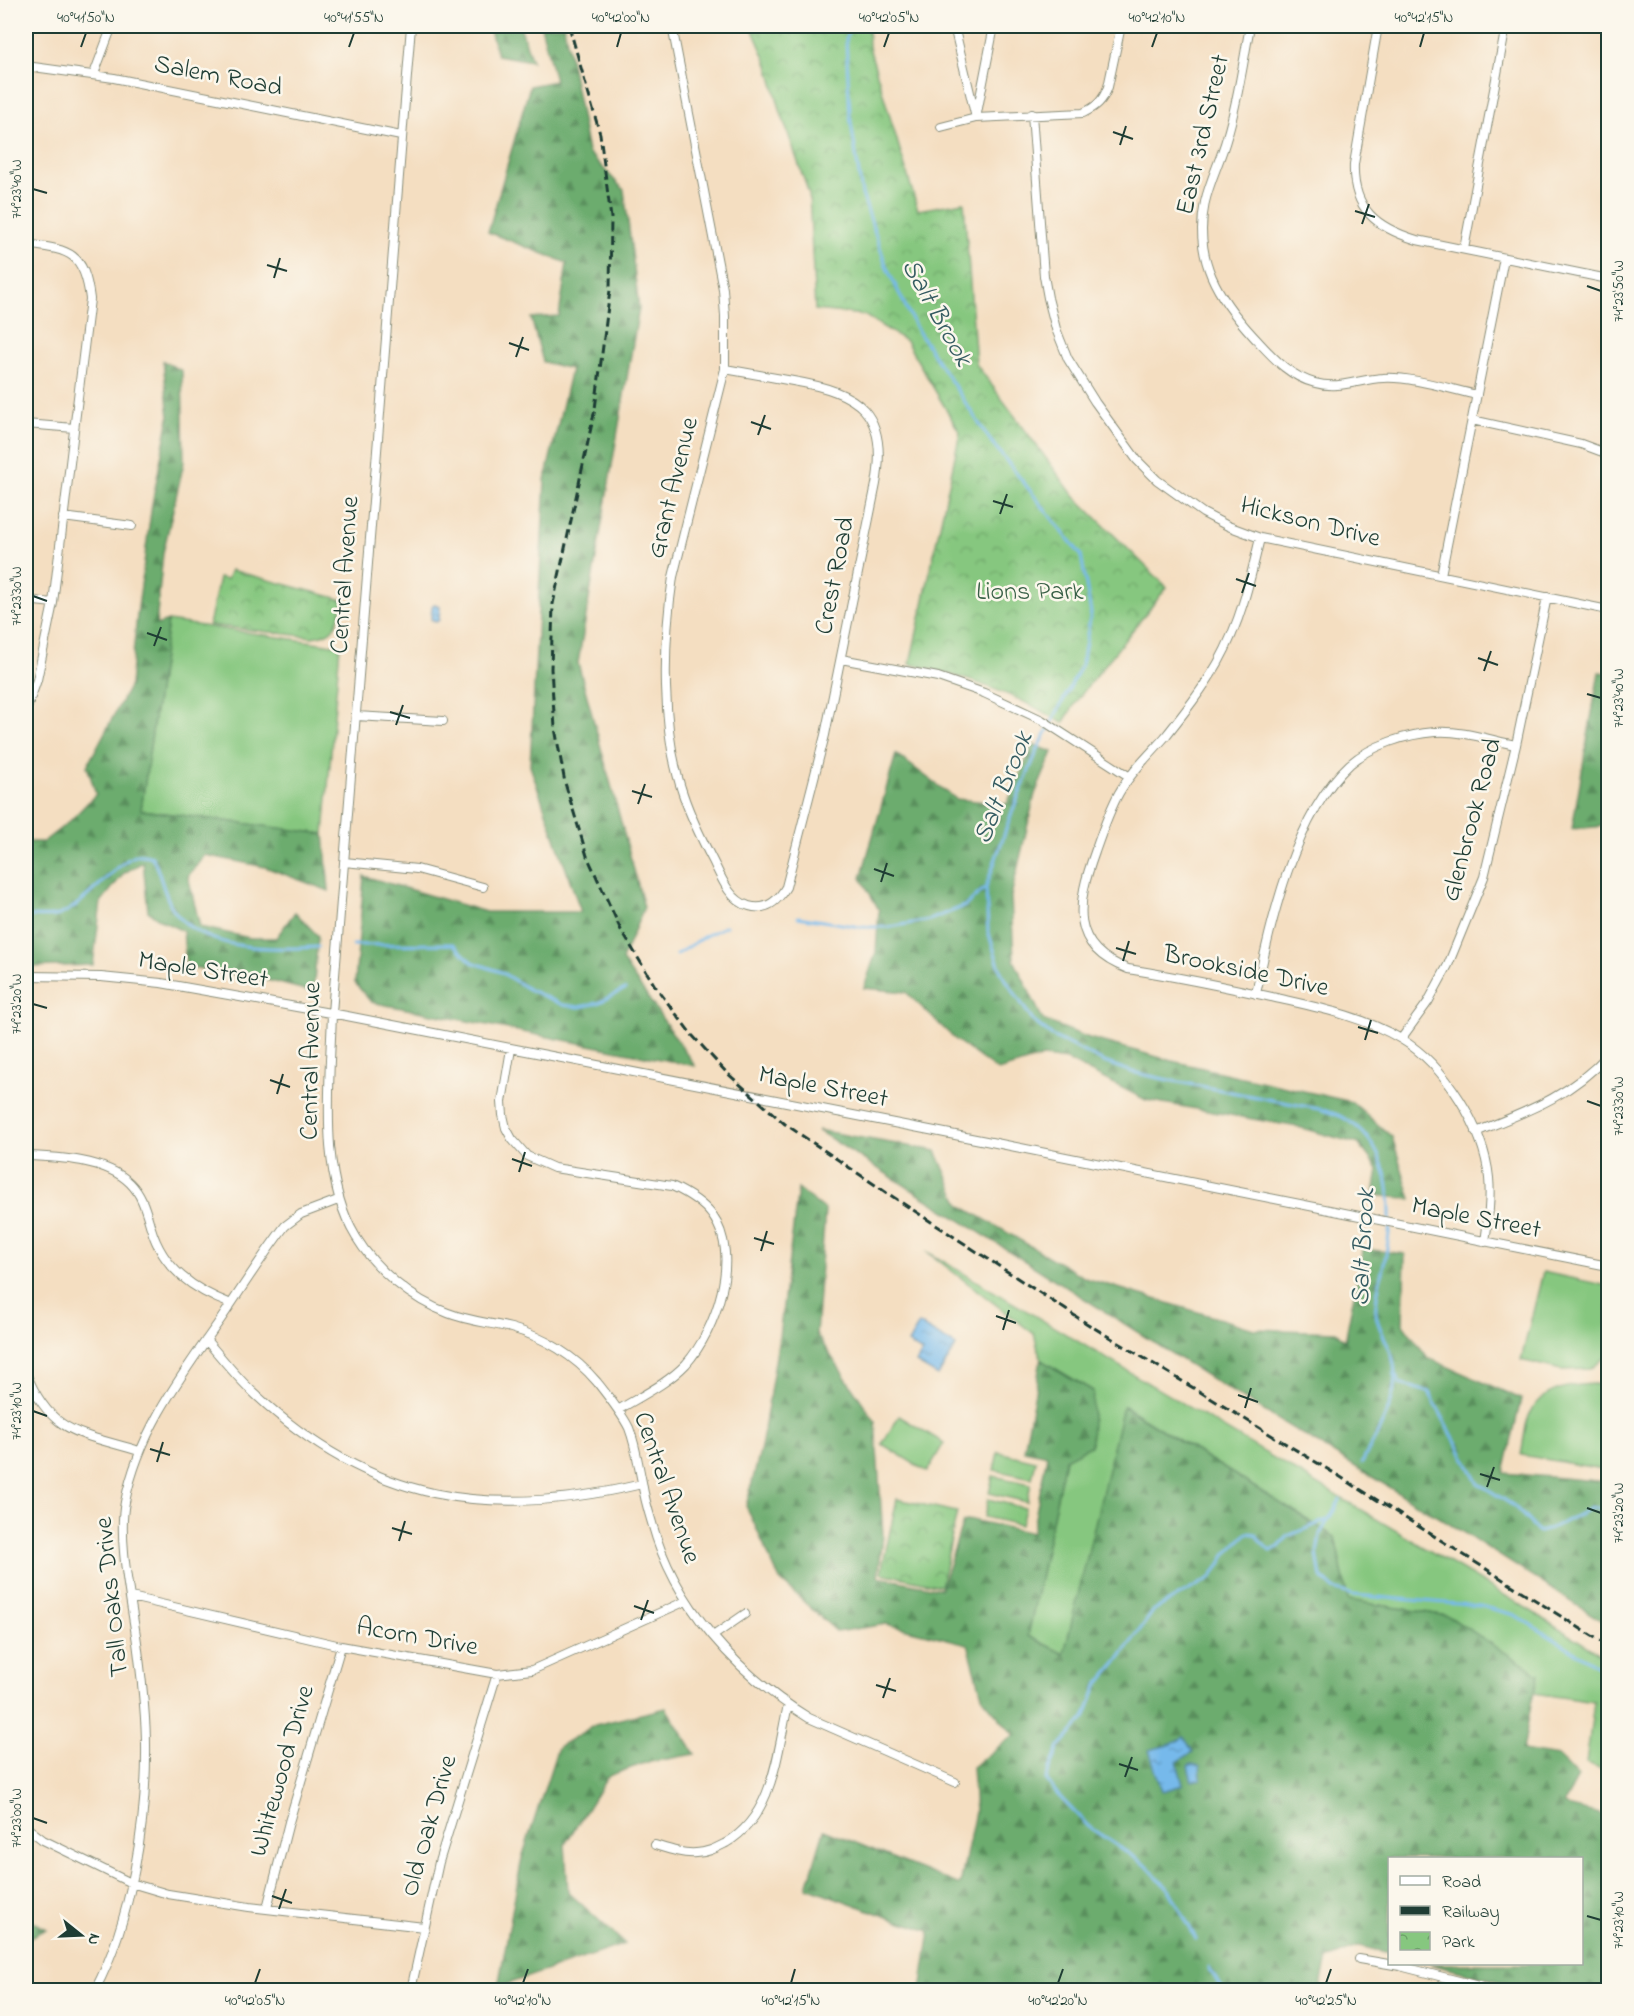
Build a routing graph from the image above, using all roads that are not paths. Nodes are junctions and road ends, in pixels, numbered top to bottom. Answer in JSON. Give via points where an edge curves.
{"nodes":[{"id":1,"x":112,"y":26,"type":"edge"},
{"id":2,"x":411,"y":26,"type":"edge"},
{"id":3,"x":672,"y":26,"type":"edge"},
{"id":4,"x":954,"y":26,"type":"edge"},
{"id":5,"x":994,"y":26,"type":"edge"},
{"id":6,"x":1121,"y":26,"type":"edge"},
{"id":7,"x":1250,"y":26,"type":"edge"},
{"id":8,"x":1378,"y":26,"type":"edge"},
{"id":9,"x":1506,"y":26,"type":"edge"},
{"id":10,"x":26,"y":66,"type":"edge"},
{"id":11,"x":94,"y":74,"type":"junction"},
{"id":12,"x":1032,"y":114,"type":"junction"},
{"id":13,"x":976,"y":118,"type":"junction"},
{"id":14,"x":941,"y":127,"type":"dead end"},
{"id":15,"x":401,"y":136,"type":"junction"},
{"id":16,"x":26,"y":244,"type":"edge"},
{"id":17,"x":1464,"y":249,"type":"junction"},
{"id":18,"x":1504,"y":258,"type":"junction"},
{"id":19,"x":1608,"y":279,"type":"edge"},
{"id":20,"x":725,"y":369,"type":"junction"},
{"id":21,"x":1477,"y":395,"type":"junction"},
{"id":22,"x":1472,"y":420,"type":"junction"},
{"id":23,"x":26,"y":424,"type":"edge"},
{"id":24,"x":74,"y":428,"type":"junction"},
{"id":25,"x":1608,"y":454,"type":"edge"},
{"id":26,"x":63,"y":517,"type":"junction"},
{"id":27,"x":132,"y":526,"type":"dead end"},
{"id":28,"x":1260,"y":538,"type":"junction"},
{"id":29,"x":1441,"y":575,"type":"junction"},
{"id":30,"x":1547,"y":597,"type":"junction"},
{"id":31,"x":26,"y":600,"type":"edge"},
{"id":32,"x":53,"y":603,"type":"junction"},
{"id":33,"x":1608,"y":610,"type":"edge"},
{"id":34,"x":841,"y":659,"type":"junction"},
{"id":35,"x":26,"y":711,"type":"edge"},
{"id":36,"x":356,"y":716,"type":"junction"},
{"id":37,"x":443,"y":721,"type":"dead end"},
{"id":38,"x":1516,"y":745,"type":"junction"},
{"id":39,"x":1130,"y":777,"type":"junction"},
{"id":40,"x":344,"y":862,"type":"junction"},
{"id":41,"x":483,"y":887,"type":"dead end"},
{"id":42,"x":782,"y":894,"type":"joint"},
{"id":43,"x":26,"y":975,"type":"edge"},
{"id":44,"x":1256,"y":994,"type":"junction"},
{"id":45,"x":332,"y":1013,"type":"junction"},
{"id":46,"x":1401,"y":1039,"type":"junction"},
{"id":47,"x":511,"y":1048,"type":"junction"},
{"id":48,"x":1608,"y":1054,"type":"edge"},
{"id":49,"x":1476,"y":1132,"type":"junction"},
{"id":50,"x":26,"y":1156,"type":"edge"},
{"id":51,"x":338,"y":1200,"type":"junction"},
{"id":52,"x":1485,"y":1242,"type":"junction"},
{"id":53,"x":1608,"y":1266,"type":"edge"},
{"id":54,"x":231,"y":1304,"type":"junction"},
{"id":55,"x":207,"y":1340,"type":"junction"},
{"id":56,"x":26,"y":1373,"type":"edge"},
{"id":57,"x":618,"y":1410,"type":"junction"},
{"id":58,"x":139,"y":1451,"type":"junction"},
{"id":59,"x":642,"y":1484,"type":"junction"},
{"id":60,"x":131,"y":1597,"type":"junction"},
{"id":61,"x":686,"y":1601,"type":"junction"},
{"id":62,"x":745,"y":1614,"type":"dead end"},
{"id":63,"x":714,"y":1636,"type":"junction"},
{"id":64,"x":341,"y":1646,"type":"junction"},
{"id":65,"x":497,"y":1674,"type":"junction"},
{"id":66,"x":788,"y":1705,"type":"junction"},
{"id":67,"x":955,"y":1782,"type":"dead end"},
{"id":68,"x":26,"y":1827,"type":"edge"},
{"id":69,"x":655,"y":1845,"type":"dead end"},
{"id":70,"x":131,"y":1883,"type":"junction"},
{"id":71,"x":267,"y":1908,"type":"junction"},
{"id":72,"x":424,"y":1927,"type":"junction"},
{"id":73,"x":1359,"y":1959,"type":"dead end"},
{"id":74,"x":1388,"y":1964,"type":"edge"},
{"id":75,"x":1394,"y":1965,"type":"edge"},
{"id":76,"x":95,"y":1990,"type":"edge"},
{"id":77,"x":411,"y":1990,"type":"edge"},
{"id":78,"x":1494,"y":1990,"type":"edge"}],
"edges":[{"from":1,"to":11,"type":"street"},
{"from":2,"to":15,"type":"street","name":"Central Avenue"},
{"from":3,"to":20,"type":"street","name":"Grant Avenue","via":[[723,289]]},
{"from":4,"to":13,"type":"street"},
{"from":5,"to":13,"type":"street"},
{"from":6,"to":12,"type":"street","via":[[1108,87],[1100,102],[1083,112]]},
{"from":7,"to":21,"type":"street","name":"East 3rd Street","via":[[1233,114],[1205,202],[1202,228],[1204,255],[1225,304],[1279,363],[1310,381],[1345,386],[1398,378]]},
{"from":8,"to":17,"type":"street","via":[[1354,164],[1353,180],[1361,204],[1387,229],[1417,240]]},
{"from":9,"to":17,"type":"street"},
{"from":10,"to":11,"type":"street","name":"Salem Road"},
{"from":11,"to":15,"type":"street","name":"Salem Road"},
{"from":12,"to":13,"type":"street"},
{"from":12,"to":28,"type":"street","name":"Hickson Drive","via":[[1046,287],[1068,358],[1137,460],[1157,480],[1203,513]]},
{"from":13,"to":14,"type":"street"},
{"from":15,"to":36,"type":"street","name":"Central Avenue"},
{"from":16,"to":24,"type":"street","via":[[71,253],[88,285]]},
{"from":17,"to":18,"type":"street"},
{"from":18,"to":19,"type":"street"},
{"from":18,"to":21,"type":"street"},
{"from":20,"to":34,"type":"street","name":"Crest Road","via":[[834,390],[858,404],[875,427],[879,467]]},
{"from":20,"to":42,"type":"street","name":"Grant Avenue","via":[[673,577],[666,635],[667,700],[683,792],[719,873],[744,904],[763,907]]},
{"from":21,"to":22,"type":"street"},
{"from":22,"to":25,"type":"street","via":[[1581,444]]},
{"from":22,"to":29,"type":"street"},
{"from":23,"to":24,"type":"street"},
{"from":24,"to":26,"type":"street"},
{"from":26,"to":27,"type":"street"},
{"from":26,"to":32,"type":"street"},
{"from":28,"to":29,"type":"street","name":"Hickson Drive"},
{"from":28,"to":39,"type":"street","name":"Brookside Drive","via":[[1235,628],[1218,662],[1195,700]]},
{"from":29,"to":30,"type":"street","name":"Hickson Drive"},
{"from":30,"to":33,"type":"street","name":"Hickson Drive"},
{"from":30,"to":38,"type":"street","name":"Glenbrook Road"},
{"from":31,"to":32,"type":"street"},
{"from":32,"to":35,"type":"street","via":[[37,680]]},
{"from":34,"to":39,"type":"street","via":[[938,677],[984,693],[1042,720]]},
{"from":34,"to":42,"type":"street","name":"Crest Road"},
{"from":36,"to":37,"type":"street"},
{"from":36,"to":40,"type":"street","name":"Central Avenue"},
{"from":38,"to":44,"type":"street","via":[[1455,732],[1419,734],[1386,744],[1353,762],[1338,776],[1322,798],[1292,861],[1274,910]]},
{"from":38,"to":46,"type":"street","name":"Glenbrook Road","via":[[1484,877],[1464,929],[1428,1002]]},
{"from":39,"to":44,"type":"street","name":"Brookside Drive","via":[[1103,828],[1082,893],[1081,919],[1088,938],[1105,957],[1128,969]]},
{"from":40,"to":41,"type":"street","via":[[417,869]]},
{"from":40,"to":45,"type":"street","name":"Central Avenue"},
{"from":43,"to":45,"type":"street","name":"Maple Street","via":[[160,983]]},
{"from":44,"to":46,"type":"street","name":"Brookside Drive","via":[[1342,1013]]},
{"from":45,"to":47,"type":"street","name":"Maple Street"},
{"from":45,"to":51,"type":"street","name":"Central Avenue","via":[[330,1144]]},
{"from":46,"to":49,"type":"street","name":"Brookside Drive","via":[[1443,1077]]},
{"from":47,"to":52,"type":"street","name":"Maple Street"},
{"from":47,"to":57,"type":"street","via":[[502,1115],[512,1139],[527,1155],[554,1168],[672,1186],[704,1206],[722,1238],[722,1288],[715,1316],[702,1342],[674,1374]]},
{"from":48,"to":49,"type":"street","via":[[1590,1073],[1550,1101]]},
{"from":49,"to":52,"type":"street","name":"Brookside Drive","via":[[1490,1185]]},
{"from":50,"to":54,"type":"street","via":[[56,1156],[104,1167],[122,1176],[140,1195],[154,1238],[171,1266],[195,1288]]},
{"from":51,"to":54,"type":"street","name":"Tall Oaks Drive","via":[[301,1214],[285,1226]]},
{"from":51,"to":57,"type":"street","name":"Central Avenue","via":[[357,1239],[413,1295],[448,1314],[511,1328],[543,1340],[584,1369]]},
{"from":52,"to":53,"type":"street","name":"Maple Street"},
{"from":54,"to":55,"type":"street","name":"Tall Oaks Drive"},
{"from":55,"to":58,"type":"street","name":"Tall Oaks Drive","via":[[169,1392]]},
{"from":55,"to":59,"type":"street","via":[[253,1393],[282,1418],[350,1464],[378,1477],[459,1499],[490,1501],[561,1499]]},
{"from":56,"to":58,"type":"street","via":[[35,1396],[69,1430]]},
{"from":57,"to":59,"type":"street","name":"Central Avenue","via":[[637,1453]]},
{"from":58,"to":60,"type":"street","name":"Tall Oaks Drive","via":[[123,1522]]},
{"from":59,"to":61,"type":"street","name":"Central Avenue","via":[[661,1554]]},
{"from":60,"to":64,"type":"street","name":"Acorn Drive"},
{"from":60,"to":70,"type":"street","name":"Tall Oaks Drive","via":[[144,1692],[146,1745],[144,1807]]},
{"from":61,"to":63,"type":"street","name":"Central Avenue"},
{"from":61,"to":65,"type":"street","name":"Acorn Drive","via":[[532,1670]]},
{"from":62,"to":63,"type":"street"},
{"from":63,"to":66,"type":"street","name":"Central Avenue","via":[[751,1675]]},
{"from":64,"to":65,"type":"street","name":"Acorn Drive"},
{"from":64,"to":71,"type":"street","name":"Whitewood Drive"},
{"from":65,"to":72,"type":"street","name":"Old Oak Drive","via":[[439,1862]]},
{"from":66,"to":67,"type":"street","name":"Central Avenue","via":[[809,1718]]},
{"from":66,"to":69,"type":"street","via":[[770,1785],[744,1830],[706,1852],[680,1852]]},
{"from":68,"to":70,"type":"street","via":[[43,1840]]},
{"from":70,"to":71,"type":"street","via":[[168,1894]]},
{"from":70,"to":76,"type":"street","name":"Tall Oaks Drive","via":[[115,1946]]},
{"from":71,"to":72,"type":"street"},
{"from":72,"to":77,"type":"street","name":"Old Oak Drive"},
{"from":73,"to":74,"type":"street"},
{"from":75,"to":78,"type":"street"}]}
